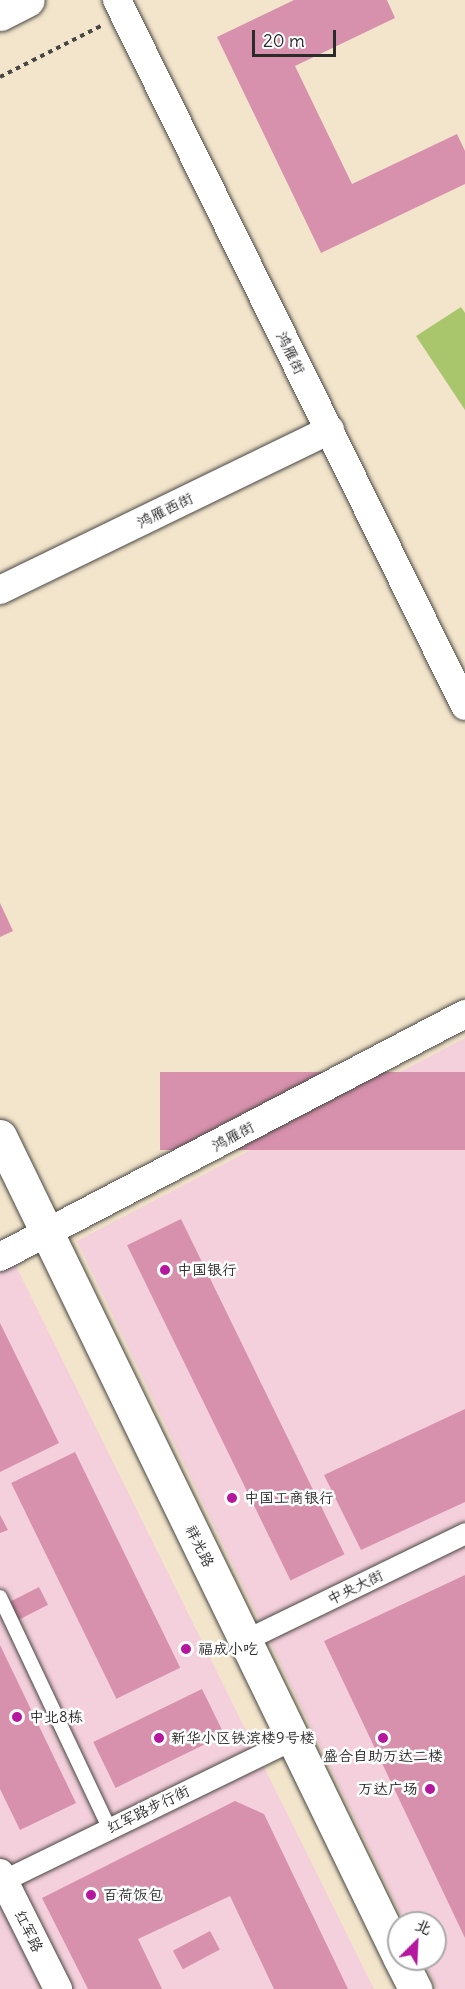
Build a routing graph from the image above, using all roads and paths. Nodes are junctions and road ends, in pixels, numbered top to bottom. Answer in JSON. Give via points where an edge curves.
{"nodes":[{"id":1,"x":28,"y":0,"type":"edge"},
{"id":2,"x":121,"y":7,"type":"edge"},
{"id":3,"x":0,"y":14,"type":"edge"},
{"id":4,"x":0,"y":77,"type":"edge"},
{"id":5,"x":330,"y":430,"type":"junction"},
{"id":6,"x":0,"y":590,"type":"edge"},
{"id":7,"x":465,"y":706,"type":"edge"},
{"id":8,"x":465,"y":1014,"type":"edge"},
{"id":9,"x":0,"y":1136,"type":"edge"},
{"id":10,"x":47,"y":1233,"type":"junction"},
{"id":11,"x":0,"y":1257,"type":"edge"},
{"id":12,"x":465,"y":1533,"type":"edge"},
{"id":13,"x":0,"y":1597,"type":"edge"},
{"id":14,"x":245,"y":1640,"type":"junction"},
{"id":15,"x":293,"y":1739,"type":"junction"},
{"id":16,"x":109,"y":1828,"type":"junction"},
{"id":17,"x":1,"y":1878,"type":"edge"},
{"id":18,"x":387,"y":1931,"type":"edge"},
{"id":19,"x":406,"y":1971,"type":"edge"},
{"id":20,"x":58,"y":1989,"type":"edge"},
{"id":21,"x":415,"y":1989,"type":"edge"}],
"edges":[{"from":1,"to":3,"type":"street"},
{"from":2,"to":4,"type":"path"},
{"from":2,"to":5,"type":"street","name":"鸿雁街"},
{"from":5,"to":6,"type":"street","name":"鸿雁西街"},
{"from":5,"to":7,"type":"street","name":"鸿雁街"},
{"from":8,"to":10,"type":"street","name":"鸿雁街"},
{"from":9,"to":10,"type":"street","name":"祥光路"},
{"from":10,"to":11,"type":"street","name":"鸿雁街"},
{"from":10,"to":14,"type":"street","name":"祥光路"},
{"from":12,"to":14,"type":"street","name":"中央大街"},
{"from":13,"to":16,"type":"lane"},
{"from":14,"to":15,"type":"street","name":"祥光路"},
{"from":15,"to":16,"type":"street","name":"红军路步行街"},
{"from":15,"to":18,"type":"street","name":"祥光路"},
{"from":16,"to":17,"type":"street","name":"红军路步行街"},
{"from":17,"to":20,"type":"street","name":"红军路"},
{"from":19,"to":21,"type":"street","name":"祥光路"}]}
